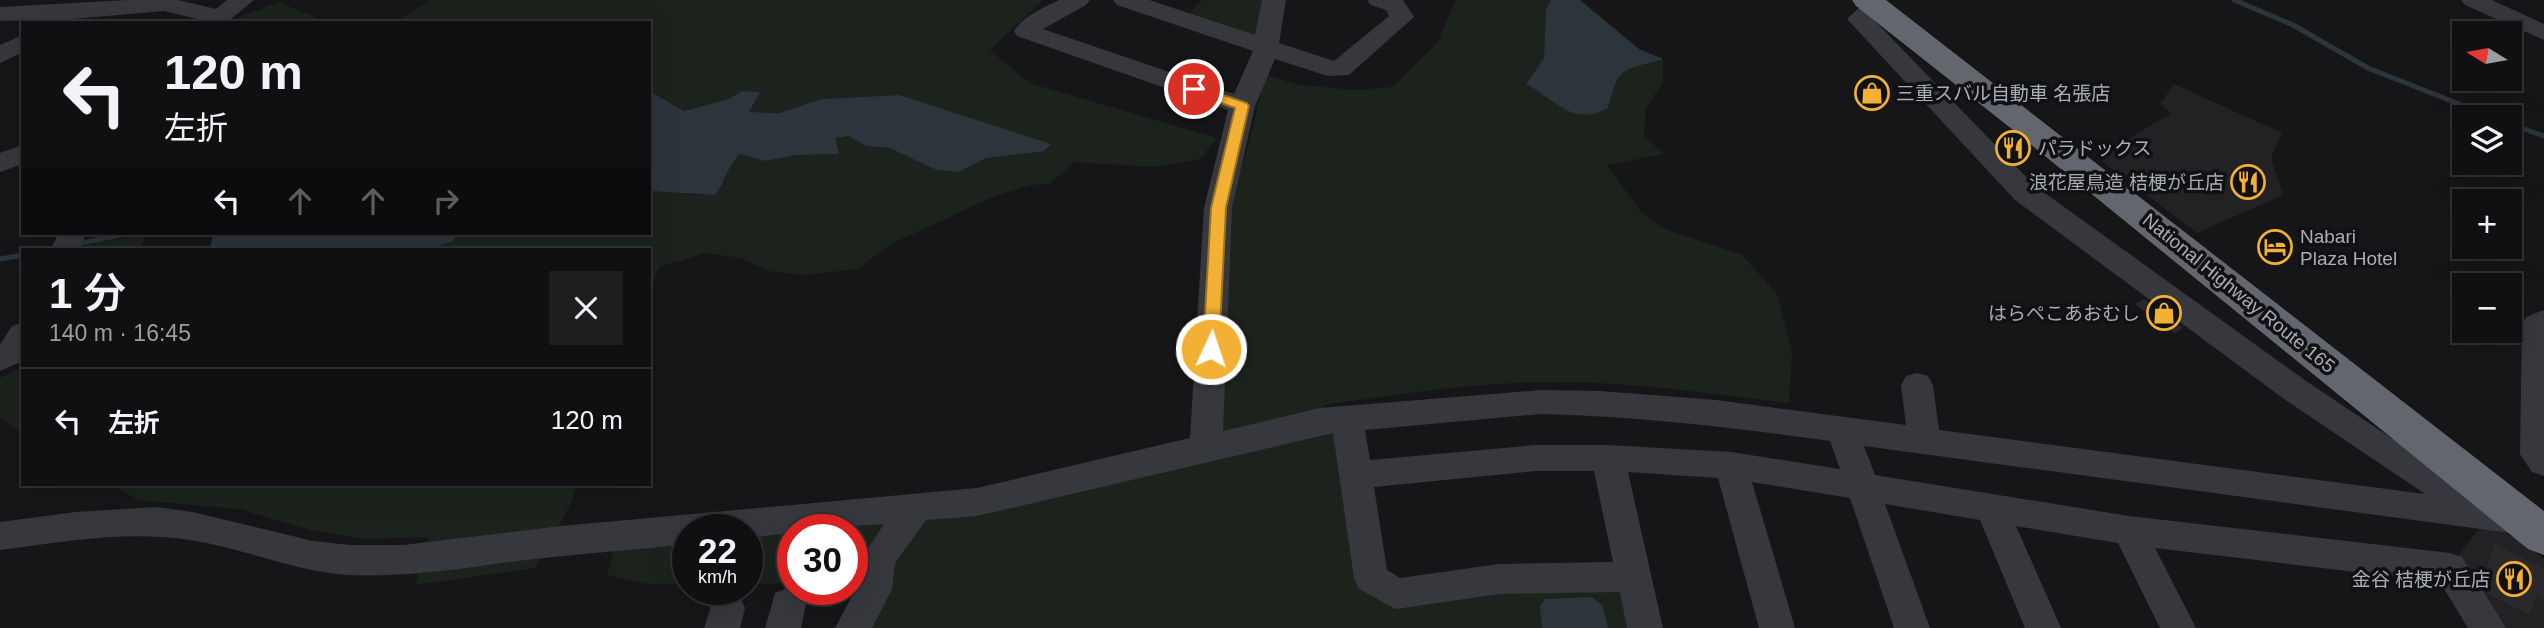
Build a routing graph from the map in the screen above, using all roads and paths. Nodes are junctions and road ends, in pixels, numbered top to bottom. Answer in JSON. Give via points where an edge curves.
{"nodes":[{"id":1,"x":242,"y":0,"type":"edge"},
{"id":2,"x":1078,"y":0,"type":"edge"},
{"id":3,"x":1125,"y":0,"type":"edge"},
{"id":4,"x":1274,"y":0,"type":"edge"},
{"id":5,"x":1379,"y":0,"type":"edge"},
{"id":6,"x":2473,"y":0,"type":"edge"},
{"id":7,"x":1870,"y":3,"type":"edge"},
{"id":8,"x":70,"y":12,"type":"edge"},
{"id":9,"x":0,"y":14,"type":"edge"},
{"id":10,"x":2544,"y":33,"type":"edge"},
{"id":11,"x":21,"y":42,"type":"edge"},
{"id":12,"x":1266,"y":48,"type":"junction"},
{"id":13,"x":0,"y":55,"type":"edge"},
{"id":14,"x":1242,"y":106,"type":"junction"},
{"id":15,"x":21,"y":155,"type":"edge"},
{"id":16,"x":0,"y":163,"type":"edge"},
{"id":17,"x":2544,"y":321,"type":"edge"},
{"id":18,"x":21,"y":338,"type":"edge"},
{"id":19,"x":0,"y":359,"type":"edge"},
{"id":20,"x":1917,"y":385,"type":"dead end"},
{"id":21,"x":1347,"y":419,"type":"junction"},
{"id":22,"x":1843,"y":431,"type":"junction"},
{"id":23,"x":1924,"y":441,"type":"junction"},
{"id":24,"x":1206,"y":448,"type":"junction"},
{"id":25,"x":1608,"y":458,"type":"junction"},
{"id":26,"x":2544,"y":463,"type":"edge"},
{"id":27,"x":1731,"y":465,"type":"junction"},
{"id":28,"x":1356,"y":475,"type":"junction"},
{"id":29,"x":1861,"y":486,"type":"junction"},
{"id":30,"x":1992,"y":508,"type":"junction"},
{"id":31,"x":915,"y":509,"type":"junction"},
{"id":32,"x":2484,"y":514,"type":"junction"},
{"id":33,"x":2536,"y":529,"type":"edge"},
{"id":34,"x":2129,"y":530,"type":"junction"},
{"id":35,"x":0,"y":536,"type":"edge"},
{"id":36,"x":1634,"y":576,"type":"junction"},
{"id":37,"x":853,"y":628,"type":"edge"},
{"id":38,"x":1645,"y":628,"type":"edge"},
{"id":39,"x":1777,"y":628,"type":"edge"},
{"id":40,"x":1912,"y":628,"type":"edge"},
{"id":41,"x":2043,"y":628,"type":"edge"},
{"id":42,"x":2178,"y":628,"type":"edge"},
{"id":43,"x":2488,"y":628,"type":"edge"}],
"edges":[{"from":1,"to":8,"type":"street","via":[[220,17],[164,4]]},
{"from":2,"to":14,"type":"street","via":[[1026,31]]},
{"from":3,"to":12,"type":"street"},
{"from":4,"to":12,"type":"street"},
{"from":5,"to":12,"type":"street","via":[[1395,5],[1402,17],[1340,69]]},
{"from":6,"to":10,"type":"street"},
{"from":7,"to":32,"type":"street","via":[[1859,19],[2025,193],[2274,375]]},
{"from":7,"to":33,"type":"highway","name":"National Highway Route 165"},
{"from":8,"to":9,"type":"street"},
{"from":11,"to":13,"type":"street"},
{"from":12,"to":14,"type":"street"},
{"from":14,"to":24,"type":"street","via":[[1218,208]]},
{"from":15,"to":16,"type":"street"},
{"from":17,"to":26,"type":"street","via":[[2537,325],[2536,369],[2536,454]]},
{"from":18,"to":19,"type":"street","via":[[14,352]]},
{"from":20,"to":23,"type":"street"},
{"from":21,"to":22,"type":"street","via":[[1541,402],[1600,402]]},
{"from":21,"to":24,"type":"street"},
{"from":21,"to":28,"type":"street"},
{"from":22,"to":23,"type":"street"},
{"from":22,"to":29,"type":"street"},
{"from":23,"to":32,"type":"street","via":[[2066,449]]},
{"from":24,"to":31,"type":"street","via":[[977,502]]},
{"from":25,"to":27,"type":"street"},
{"from":25,"to":28,"type":"street","via":[[1481,461]]},
{"from":25,"to":36,"type":"street"},
{"from":27,"to":29,"type":"street"},
{"from":27,"to":39,"type":"street"},
{"from":28,"to":36,"type":"street","via":[[1371,578],[1396,594],[1499,579]]},
{"from":29,"to":30,"type":"street"},
{"from":29,"to":40,"type":"street"},
{"from":30,"to":34,"type":"street"},
{"from":30,"to":41,"type":"street"},
{"from":31,"to":35,"type":"street","via":[[826,514],[404,560],[313,556],[156,521]]},
{"from":31,"to":37,"type":"street","via":[[878,559],[874,589]]},
{"from":32,"to":33,"type":"street"},
{"from":34,"to":42,"type":"street"},
{"from":34,"to":43,"type":"street","via":[[2450,568]]},
{"from":36,"to":38,"type":"street"}]}
